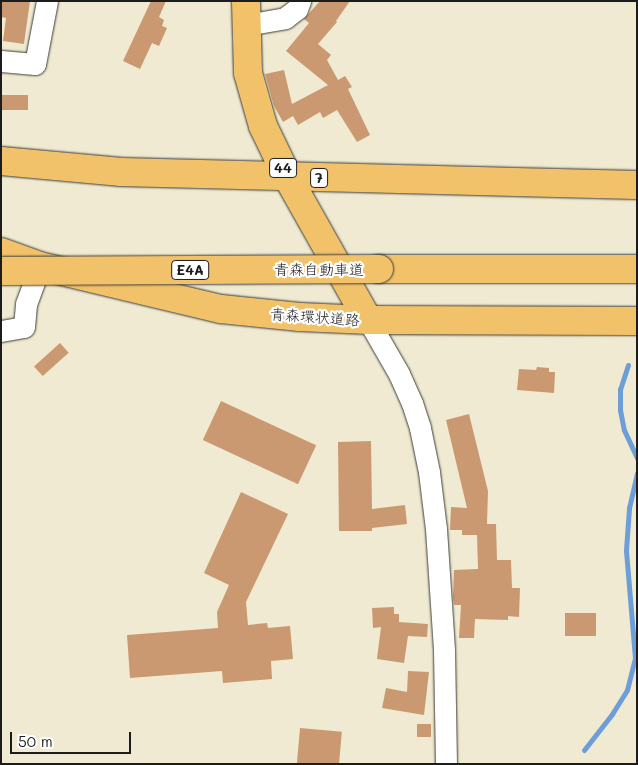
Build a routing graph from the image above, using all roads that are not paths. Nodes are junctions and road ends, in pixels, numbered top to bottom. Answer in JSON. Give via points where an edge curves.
{"nodes":[{"id":1,"x":47,"y":1,"type":"edge"},
{"id":2,"x":300,"y":1,"type":"edge"},
{"id":3,"x":246,"y":13,"type":"edge"},
{"id":4,"x":1,"y":61,"type":"edge"},
{"id":5,"x":1,"y":161,"type":"edge"},
{"id":6,"x":288,"y":178,"type":"junction"},
{"id":7,"x":637,"y":185,"type":"edge"},
{"id":8,"x":1,"y":252,"type":"edge"},
{"id":9,"x":40,"y":266,"type":"junction"},
{"id":10,"x":637,"y":269,"type":"edge"},
{"id":11,"x":1,"y":271,"type":"edge"},
{"id":12,"x":368,"y":320,"type":"junction"},
{"id":13,"x":637,"y":321,"type":"edge"},
{"id":14,"x":1,"y":331,"type":"edge"},
{"id":15,"x":446,"y":764,"type":"edge"}],
"edges":[{"from":1,"to":4,"type":"street","via":[[36,64]]},
{"from":2,"to":3,"type":"street","via":[[297,9],[285,18]]},
{"from":3,"to":6,"type":"main road","number":"44","via":[[252,94]]},
{"from":5,"to":6,"type":"main road","number":"7","via":[[121,172]]},
{"from":6,"to":7,"type":"main road","number":"7"},
{"from":6,"to":12,"type":"main road","number":"44"},
{"from":8,"to":9,"type":"main road","name":"青森環状道路"},
{"from":9,"to":12,"type":"main road","name":"青森環状道路","via":[[221,309]]},
{"from":9,"to":14,"type":"street","via":[[26,304],[24,327]]},
{"from":10,"to":11,"type":"main road","name":"青森自動車道","number":"E4A","bridge":true},
{"from":12,"to":13,"type":"main road","name":"青森環状道路"},
{"from":12,"to":15,"type":"street","via":[[400,374],[412,403],[429,472],[444,650]]}]}
